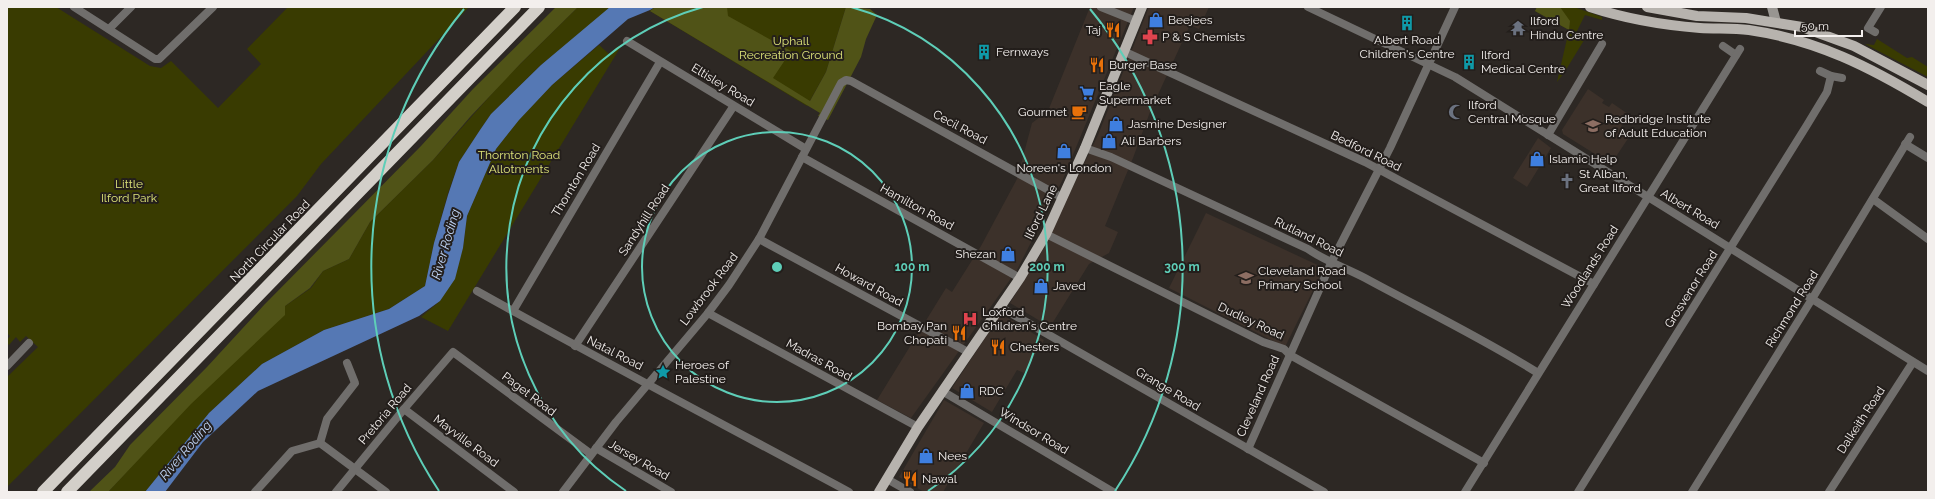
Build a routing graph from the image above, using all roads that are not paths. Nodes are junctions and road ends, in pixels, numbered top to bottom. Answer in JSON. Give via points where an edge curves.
{"nodes":[{"id":1,"x":74,"y":7,"type":"edge"},
{"id":2,"x":131,"y":7,"type":"edge"},
{"id":3,"x":213,"y":7,"type":"edge"},
{"id":4,"x":515,"y":7,"type":"edge"},
{"id":5,"x":539,"y":7,"type":"edge"},
{"id":6,"x":543,"y":7,"type":"edge"},
{"id":7,"x":1101,"y":7,"type":"edge"},
{"id":8,"x":1142,"y":7,"type":"edge"},
{"id":9,"x":1308,"y":7,"type":"edge"},
{"id":10,"x":1455,"y":7,"type":"edge"},
{"id":11,"x":1590,"y":7,"type":"edge"},
{"id":12,"x":1647,"y":7,"type":"edge"},
{"id":13,"x":1772,"y":7,"type":"edge"},
{"id":14,"x":1881,"y":7,"type":"edge"},
{"id":15,"x":1136,"y":21,"type":"junction"},
{"id":16,"x":1776,"y":22,"type":"junction"},
{"id":17,"x":522,"y":25,"type":"junction"},
{"id":18,"x":109,"y":29,"type":"junction"},
{"id":19,"x":1869,"y":31,"type":"dead end"},
{"id":20,"x":627,"y":41,"type":"dead end"},
{"id":21,"x":1602,"y":44,"type":"dead end"},
{"id":22,"x":1723,"y":46,"type":"dead end"},
{"id":23,"x":1123,"y":51,"type":"junction"},
{"id":24,"x":660,"y":62,"type":"junction"},
{"id":25,"x":1429,"y":63,"type":"junction"},
{"id":26,"x":1820,"y":71,"type":"dead end"},
{"id":27,"x":1831,"y":76,"type":"junction"},
{"id":28,"x":1842,"y":78,"type":"dead end"},
{"id":29,"x":844,"y":81,"type":"joint"},
{"id":30,"x":1928,"y":85,"type":"edge"},
{"id":31,"x":1928,"y":102,"type":"edge"},
{"id":32,"x":733,"y":107,"type":"junction"},
{"id":33,"x":1548,"y":135,"type":"junction"},
{"id":34,"x":1910,"y":137,"type":"dead end"},
{"id":35,"x":1905,"y":144,"type":"junction"},
{"id":36,"x":1085,"y":148,"type":"junction"},
{"id":37,"x":804,"y":153,"type":"junction"},
{"id":38,"x":1928,"y":158,"type":"edge"},
{"id":39,"x":1379,"y":170,"type":"junction"},
{"id":40,"x":1648,"y":197,"type":"junction"},
{"id":41,"x":1063,"y":198,"type":"junction"},
{"id":42,"x":1873,"y":199,"type":"junction"},
{"id":43,"x":1046,"y":234,"type":"junction"},
{"id":44,"x":759,"y":238,"type":"junction"},
{"id":45,"x":1928,"y":239,"type":"edge"},
{"id":46,"x":1731,"y":248,"type":"junction"},
{"id":47,"x":1332,"y":261,"type":"junction"},
{"id":48,"x":1020,"y":278,"type":"junction"},
{"id":49,"x":1594,"y":284,"type":"junction"},
{"id":50,"x":477,"y":291,"type":"dead end"},
{"id":51,"x":1812,"y":299,"type":"junction"},
{"id":52,"x":1000,"y":306,"type":"junction"},
{"id":53,"x":513,"y":311,"type":"junction"},
{"id":54,"x":708,"y":313,"type":"junction"},
{"id":55,"x":29,"y":343,"type":"dead end"},
{"id":56,"x":575,"y":346,"type":"junction"},
{"id":57,"x":453,"y":352,"type":"joint"},
{"id":58,"x":968,"y":352,"type":"junction"},
{"id":59,"x":1290,"y":355,"type":"junction"},
{"id":60,"x":347,"y":362,"type":"dead end"},
{"id":61,"x":1913,"y":362,"type":"junction"},
{"id":62,"x":7,"y":366,"type":"edge"},
{"id":63,"x":1928,"y":371,"type":"edge"},
{"id":64,"x":1538,"y":373,"type":"junction"},
{"id":65,"x":649,"y":384,"type":"junction"},
{"id":66,"x":942,"y":391,"type":"junction"},
{"id":67,"x":404,"y":408,"type":"junction"},
{"id":68,"x":918,"y":427,"type":"junction"},
{"id":69,"x":320,"y":443,"type":"junction"},
{"id":70,"x":1248,"y":449,"type":"junction"},
{"id":71,"x":594,"y":451,"type":"junction"},
{"id":72,"x":1484,"y":463,"type":"junction"},
{"id":73,"x":355,"y":469,"type":"junction"},
{"id":74,"x":887,"y":479,"type":"junction"},
{"id":75,"x":43,"y":492,"type":"edge"},
{"id":76,"x":67,"y":492,"type":"edge"},
{"id":77,"x":255,"y":492,"type":"edge"},
{"id":78,"x":336,"y":492,"type":"edge"},
{"id":79,"x":386,"y":492,"type":"edge"},
{"id":80,"x":514,"y":492,"type":"edge"},
{"id":81,"x":563,"y":492,"type":"edge"},
{"id":82,"x":671,"y":492,"type":"edge"},
{"id":83,"x":849,"y":492,"type":"edge"},
{"id":84,"x":879,"y":492,"type":"edge"},
{"id":85,"x":910,"y":492,"type":"edge"},
{"id":86,"x":1113,"y":492,"type":"edge"},
{"id":87,"x":1324,"y":492,"type":"edge"},
{"id":88,"x":1465,"y":492,"type":"edge"},
{"id":89,"x":1578,"y":492,"type":"edge"},
{"id":90,"x":1692,"y":492,"type":"edge"},
{"id":91,"x":1829,"y":492,"type":"edge"}],
"edges":[{"from":1,"to":18,"type":"street"},
{"from":2,"to":18,"type":"street"},
{"from":3,"to":18,"type":"street","via":[[159,59],[155,59]]},
{"from":4,"to":75,"type":"highway","name":"North Circular Road"},
{"from":5,"to":17,"type":"highway"},
{"from":6,"to":17,"type":"highway"},
{"from":7,"to":15,"type":"street"},
{"from":8,"to":15,"type":"main road","name":"Ilford Lane"},
{"from":9,"to":25,"type":"street","name":"Albert Road"},
{"from":10,"to":25,"type":"street","name":"Cleveland Road"},
{"from":11,"to":31,"type":"main road","via":[[1640,21],[1699,28],[1747,30],[1813,45],[1868,67]]},
{"from":12,"to":16,"type":"main road","via":[[1697,16]]},
{"from":13,"to":16,"type":"street"},
{"from":14,"to":19,"type":"street"},
{"from":15,"to":23,"type":"main road","name":"Ilford Lane"},
{"from":16,"to":30,"type":"main road","via":[[1807,28],[1854,46]]},
{"from":17,"to":76,"type":"highway"},
{"from":20,"to":24,"type":"street","name":"Eltisley Road"},
{"from":21,"to":33,"type":"street"},
{"from":22,"to":40,"type":"street","name":"Woodlands Road","via":[[1738,52]]},
{"from":23,"to":36,"type":"main road","name":"Ilford Lane"},
{"from":23,"to":39,"type":"street","name":"Bedford Road"},
{"from":24,"to":32,"type":"street","name":"Eltisley Road"},
{"from":24,"to":53,"type":"street","name":"Thornton Road"},
{"from":25,"to":33,"type":"street","name":"Albert Road"},
{"from":25,"to":39,"type":"street","name":"Cleveland Road"},
{"from":26,"to":27,"type":"street"},
{"from":27,"to":28,"type":"street"},
{"from":27,"to":46,"type":"street","name":"Grosvenor Road","via":[[1827,92]]},
{"from":29,"to":37,"type":"street","name":"Lowbrook Road"},
{"from":29,"to":41,"type":"street","name":"Cecil Road","via":[[851,81]]},
{"from":32,"to":37,"type":"street","name":"Eltisley Road"},
{"from":32,"to":56,"type":"street","name":"Sandyhill Road"},
{"from":33,"to":40,"type":"street","name":"Albert Road"},
{"from":34,"to":35,"type":"street","name":"Richmond Road"},
{"from":35,"to":38,"type":"street"},
{"from":35,"to":42,"type":"street","name":"Richmond Road"},
{"from":36,"to":41,"type":"main road","name":"Ilford Lane"},
{"from":36,"to":47,"type":"street","name":"Rutland Road","via":[[1111,157]]},
{"from":37,"to":44,"type":"street","name":"Lowbrook Road"},
{"from":37,"to":48,"type":"street","name":"Hamilton Road"},
{"from":39,"to":47,"type":"street","name":"Cleveland Road"},
{"from":39,"to":49,"type":"street","name":"Bedford Road"},
{"from":40,"to":46,"type":"street","name":"Albert Road"},
{"from":40,"to":49,"type":"street","name":"Woodlands Road"},
{"from":41,"to":43,"type":"main road","name":"Ilford Lane"},
{"from":42,"to":45,"type":"street"},
{"from":42,"to":51,"type":"street","name":"Richmond Road"},
{"from":43,"to":48,"type":"main road","name":"Ilford Lane"},
{"from":43,"to":59,"type":"street","name":"Dudley Road","via":[[1263,342],[1284,349]]},
{"from":44,"to":54,"type":"street","name":"Lowbrook Road"},
{"from":44,"to":58,"type":"street","name":"Howard Road"},
{"from":46,"to":51,"type":"street","name":"Albert Road"},
{"from":46,"to":89,"type":"street","name":"Grosvenor Road"},
{"from":47,"to":59,"type":"street","name":"Cleveland Road"},
{"from":47,"to":64,"type":"street","name":"Rutland Road"},
{"from":48,"to":52,"type":"main road","name":"Ilford Lane"},
{"from":49,"to":64,"type":"street","name":"Woodlands Road"},
{"from":50,"to":53,"type":"street","name":"Natal Road"},
{"from":51,"to":61,"type":"street","name":"Albert Road"},
{"from":51,"to":90,"type":"street","name":"Richmond Road"},
{"from":52,"to":58,"type":"main road","name":"Ilford Lane"},
{"from":52,"to":70,"type":"street","name":"Grange Road"},
{"from":53,"to":56,"type":"street","name":"Natal Road"},
{"from":54,"to":65,"type":"street","name":"Lowbrook Road"},
{"from":54,"to":68,"type":"street","name":"Madras Road"},
{"from":55,"to":62,"type":"street"},
{"from":56,"to":65,"type":"street","name":"Natal Road"},
{"from":57,"to":67,"type":"street","name":"Pretoria Road"},
{"from":57,"to":71,"type":"street","name":"Paget Road"},
{"from":58,"to":66,"type":"main road","name":"Ilford Lane"},
{"from":59,"to":70,"type":"street","name":"Cleveland Road"},
{"from":59,"to":72,"type":"street","name":"Dudley Road"},
{"from":60,"to":69,"type":"street","via":[[355,383],[327,419]]},
{"from":61,"to":63,"type":"street","name":"Albert Road"},
{"from":61,"to":91,"type":"street","name":"Dalkeith Road"},
{"from":64,"to":72,"type":"street","name":"Woodlands Road"},
{"from":65,"to":71,"type":"street","name":"Lowbrook Road"},
{"from":65,"to":83,"type":"street","name":"Natal Road"},
{"from":66,"to":68,"type":"main road","name":"Ilford Lane"},
{"from":66,"to":86,"type":"street","name":"Windsor Road"},
{"from":67,"to":73,"type":"street","name":"Pretoria Road"},
{"from":67,"to":80,"type":"street","name":"Mayville Road"},
{"from":68,"to":74,"type":"main road","name":"Ilford Lane"},
{"from":69,"to":73,"type":"street"},
{"from":69,"to":77,"type":"street","via":[[292,450]]},
{"from":70,"to":87,"type":"street","name":"Grange Road"},
{"from":71,"to":81,"type":"street","name":"Lowbrook Road"},
{"from":71,"to":82,"type":"street","name":"Jersey Road"},
{"from":72,"to":88,"type":"street","name":"Woodlands Road"},
{"from":73,"to":78,"type":"street","name":"Pretoria Road"},
{"from":73,"to":79,"type":"street"},
{"from":74,"to":84,"type":"main road","name":"Ilford Lane"},
{"from":74,"to":85,"type":"street"}]}
